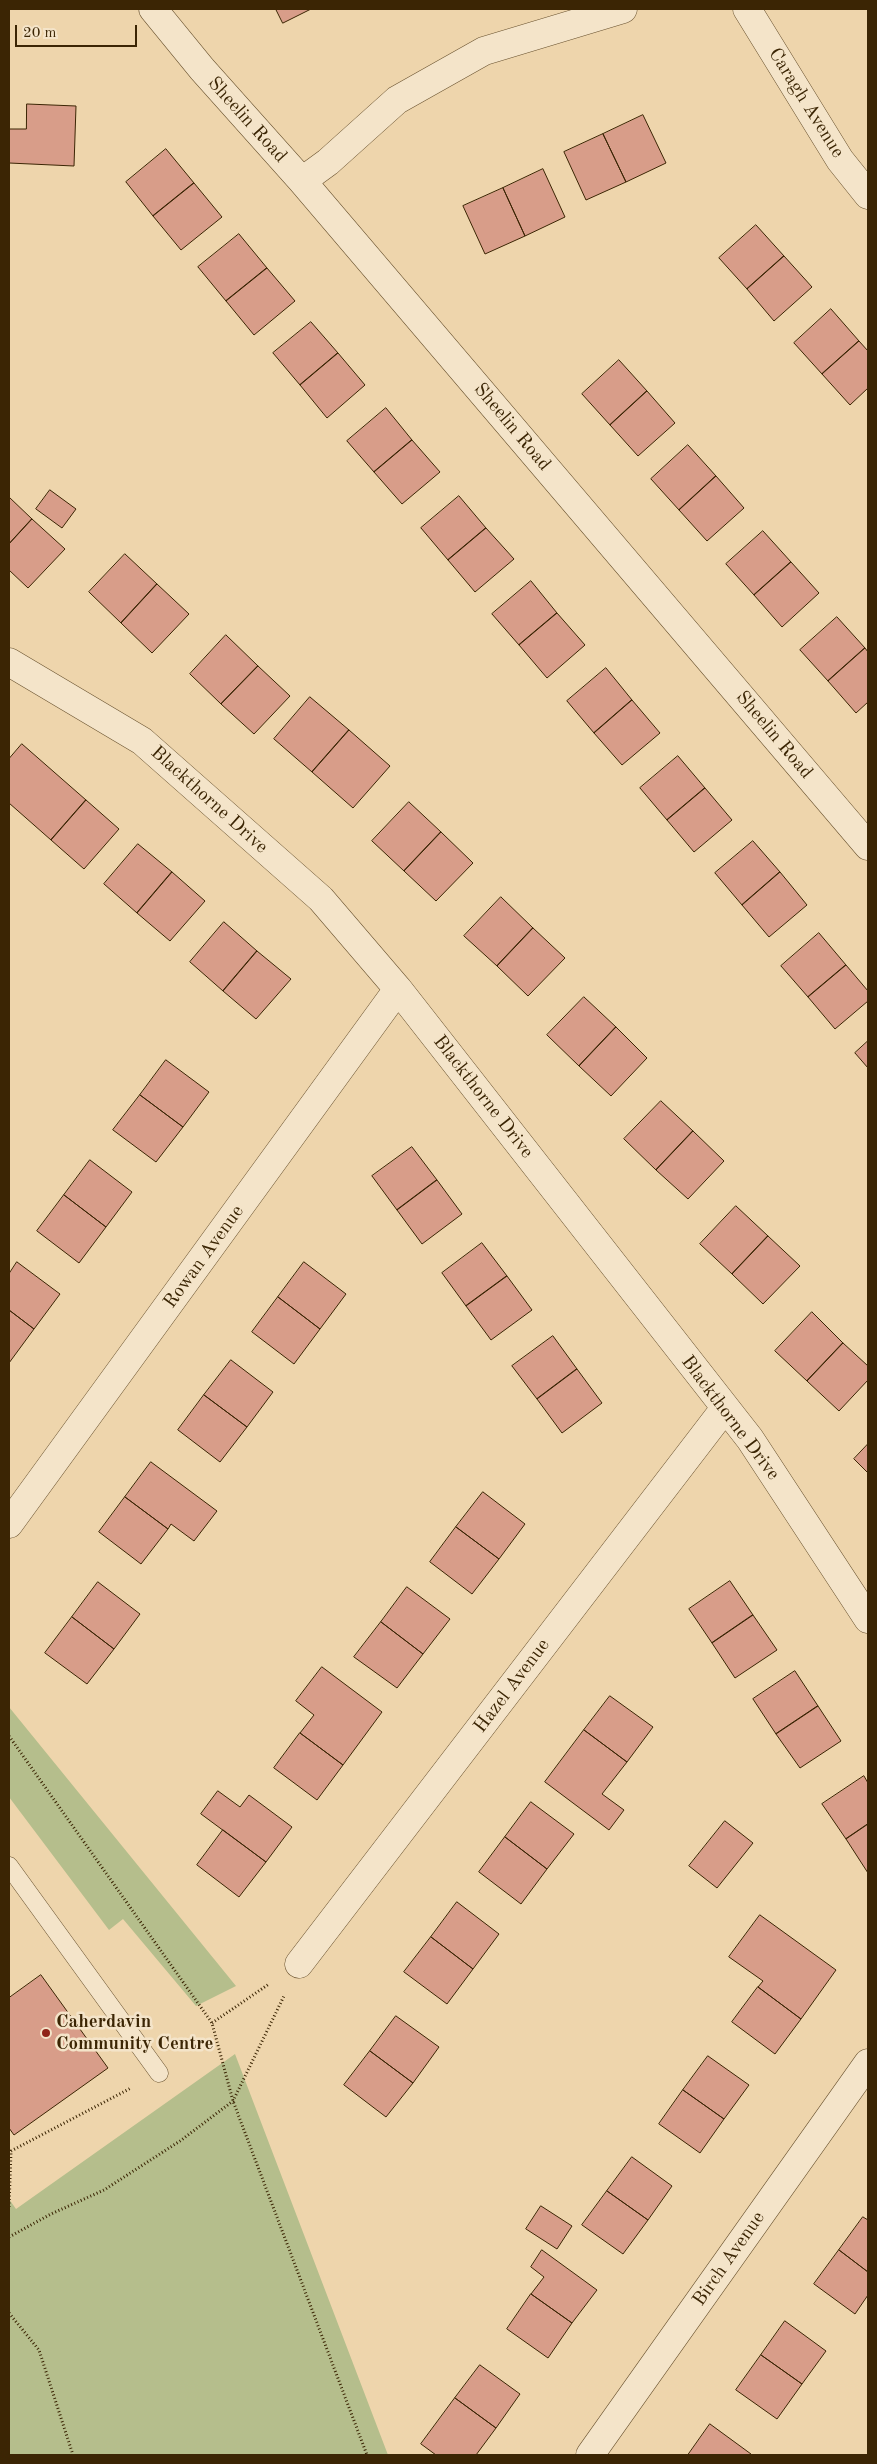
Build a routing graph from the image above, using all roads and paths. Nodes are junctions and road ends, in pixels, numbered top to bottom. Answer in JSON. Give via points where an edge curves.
{"nodes":[{"id":1,"x":153,"y":9,"type":"edge"},
{"id":2,"x":623,"y":9,"type":"edge"},
{"id":3,"x":747,"y":9,"type":"edge"},
{"id":4,"x":302,"y":180,"type":"junction"},
{"id":5,"x":868,"y":195,"type":"edge"},
{"id":6,"x":9,"y":662,"type":"edge"},
{"id":7,"x":868,"y":846,"type":"edge"},
{"id":8,"x":398,"y":989,"type":"junction"},
{"id":9,"x":725,"y":1408,"type":"junction"},
{"id":10,"x":9,"y":1524,"type":"edge"},
{"id":11,"x":868,"y":1619,"type":"edge"},
{"id":12,"x":9,"y":1736,"type":"edge"},
{"id":13,"x":9,"y":1866,"type":"edge"},
{"id":14,"x":300,"y":1964,"type":"junction"},
{"id":15,"x":212,"y":2023,"type":"junction"},
{"id":16,"x":868,"y":2063,"type":"edge"},
{"id":17,"x":159,"y":2073,"type":"joint"},
{"id":18,"x":233,"y":2102,"type":"junction"},
{"id":19,"x":9,"y":2207,"type":"edge"},
{"id":20,"x":9,"y":2237,"type":"edge"},
{"id":21,"x":9,"y":2313,"type":"edge"},
{"id":22,"x":73,"y":2455,"type":"edge"},
{"id":23,"x":367,"y":2455,"type":"edge"},
{"id":24,"x":590,"y":2455,"type":"edge"}],
"edges":[{"from":1,"to":4,"type":"street","name":"Sheelin Road"},
{"from":2,"to":4,"type":"street","via":[[484,51],[396,100],[328,162]]},
{"from":3,"to":5,"type":"street","name":"Caragh Avenue","via":[[840,160]]},
{"from":4,"to":7,"type":"street","name":"Sheelin Road"},
{"from":6,"to":8,"type":"street","name":"Blackthorne Drive","via":[[142,741],[322,900]]},
{"from":8,"to":9,"type":"street","name":"Blackthorne Drive"},
{"from":8,"to":10,"type":"street","name":"Rowan Avenue"},
{"from":9,"to":11,"type":"street","name":"Blackthorne Drive","via":[[750,1440]]},
{"from":9,"to":14,"type":"street","name":"Hazel Avenue"},
{"from":12,"to":15,"type":"path"},
{"from":13,"to":17,"type":"lane"},
{"from":14,"to":15,"type":"path"},
{"from":14,"to":18,"type":"path"},
{"from":15,"to":18,"type":"path"},
{"from":16,"to":24,"type":"street","name":"Birch Avenue"},
{"from":17,"to":19,"type":"path","via":[[11,2151]]},
{"from":18,"to":20,"type":"path","via":[[104,2190]]},
{"from":18,"to":23,"type":"path"},
{"from":21,"to":22,"type":"path","via":[[39,2350]]}]}
